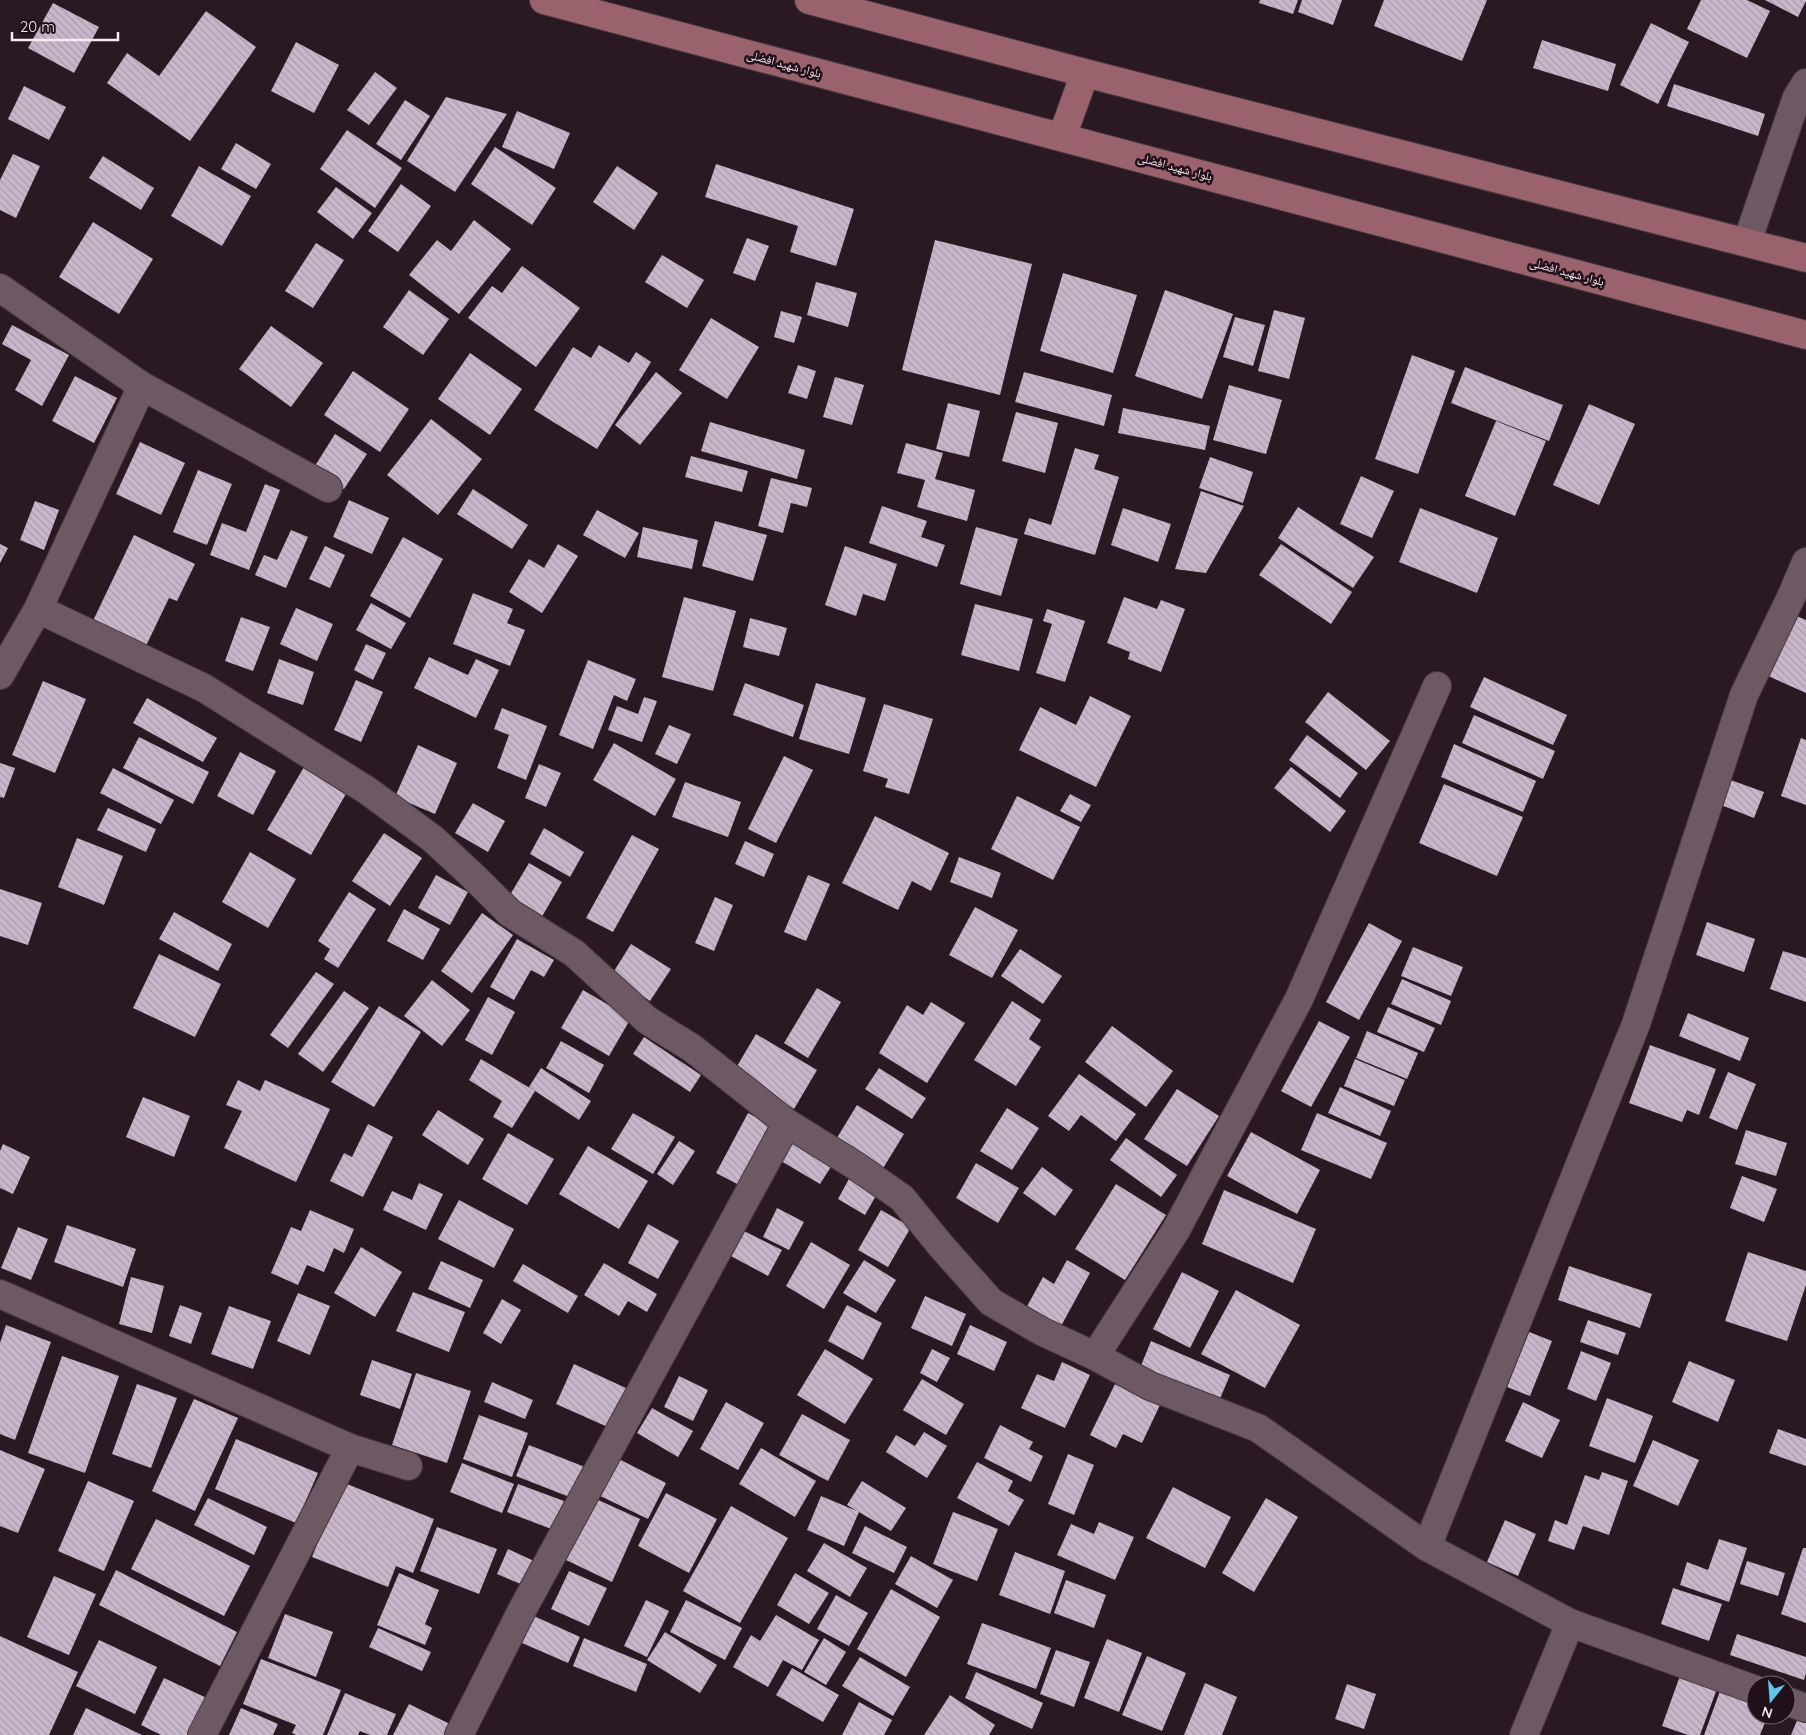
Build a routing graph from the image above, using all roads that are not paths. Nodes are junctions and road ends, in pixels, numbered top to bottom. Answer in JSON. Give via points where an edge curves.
{"nodes":[{"id":1,"x":544,"y":0,"type":"edge"},
{"id":2,"x":809,"y":0,"type":"edge"},
{"id":3,"x":1084,"y":74,"type":"junction"},
{"id":4,"x":1806,"y":83,"type":"edge"},
{"id":5,"x":1062,"y":137,"type":"junction"},
{"id":6,"x":1747,"y":242,"type":"junction"},
{"id":7,"x":1806,"y":258,"type":"edge"},
{"id":8,"x":0,"y":288,"type":"edge"},
{"id":9,"x":1806,"y":335,"type":"edge"},
{"id":10,"x":142,"y":386,"type":"junction"},
{"id":11,"x":328,"y":488,"type":"dead end"},
{"id":12,"x":1806,"y":562,"type":"edge"},
{"id":13,"x":38,"y":608,"type":"junction"},
{"id":14,"x":0,"y":675,"type":"edge"},
{"id":15,"x":1436,"y":686,"type":"dead end"},
{"id":16,"x":787,"y":1123,"type":"junction"},
{"id":17,"x":0,"y":1294,"type":"edge"},
{"id":18,"x":1095,"y":1356,"type":"junction"},
{"id":19,"x":350,"y":1448,"type":"junction"},
{"id":20,"x":408,"y":1466,"type":"dead end"},
{"id":21,"x":1427,"y":1547,"type":"junction"},
{"id":22,"x":1570,"y":1623,"type":"junction"},
{"id":23,"x":1746,"y":1686,"type":"edge"},
{"id":24,"x":202,"y":1735,"type":"edge"},
{"id":25,"x":459,"y":1735,"type":"edge"},
{"id":26,"x":1524,"y":1735,"type":"edge"}],
"edges":[{"from":1,"to":5,"type":"main road","name":"بلوار شهید افضلی"},
{"from":2,"to":3,"type":"main road"},
{"from":3,"to":5,"type":"main road"},
{"from":3,"to":6,"type":"main road"},
{"from":4,"to":6,"type":"street","via":[[1797,97]]},
{"from":5,"to":9,"type":"main road","name":"بلوار شهید افضلی"},
{"from":6,"to":7,"type":"main road"},
{"from":8,"to":10,"type":"street"},
{"from":10,"to":11,"type":"street"},
{"from":10,"to":13,"type":"street"},
{"from":12,"to":21,"type":"street","via":[[1744,695],[1636,1024]]},
{"from":13,"to":14,"type":"street"},
{"from":13,"to":16,"type":"street","via":[[204,688],[368,791],[432,839],[510,913],[574,953],[647,1020],[692,1048]]},
{"from":15,"to":18,"type":"street","via":[[1299,999],[1176,1230]]},
{"from":16,"to":18,"type":"street","via":[[902,1198],[990,1302]]},
{"from":16,"to":25,"type":"street","via":[[521,1612]]},
{"from":17,"to":19,"type":"street"},
{"from":18,"to":21,"type":"street","via":[[1150,1386],[1258,1428]]},
{"from":19,"to":20,"type":"street"},
{"from":19,"to":24,"type":"street"},
{"from":21,"to":22,"type":"street"},
{"from":22,"to":23,"type":"street"},
{"from":22,"to":26,"type":"street"}]}
